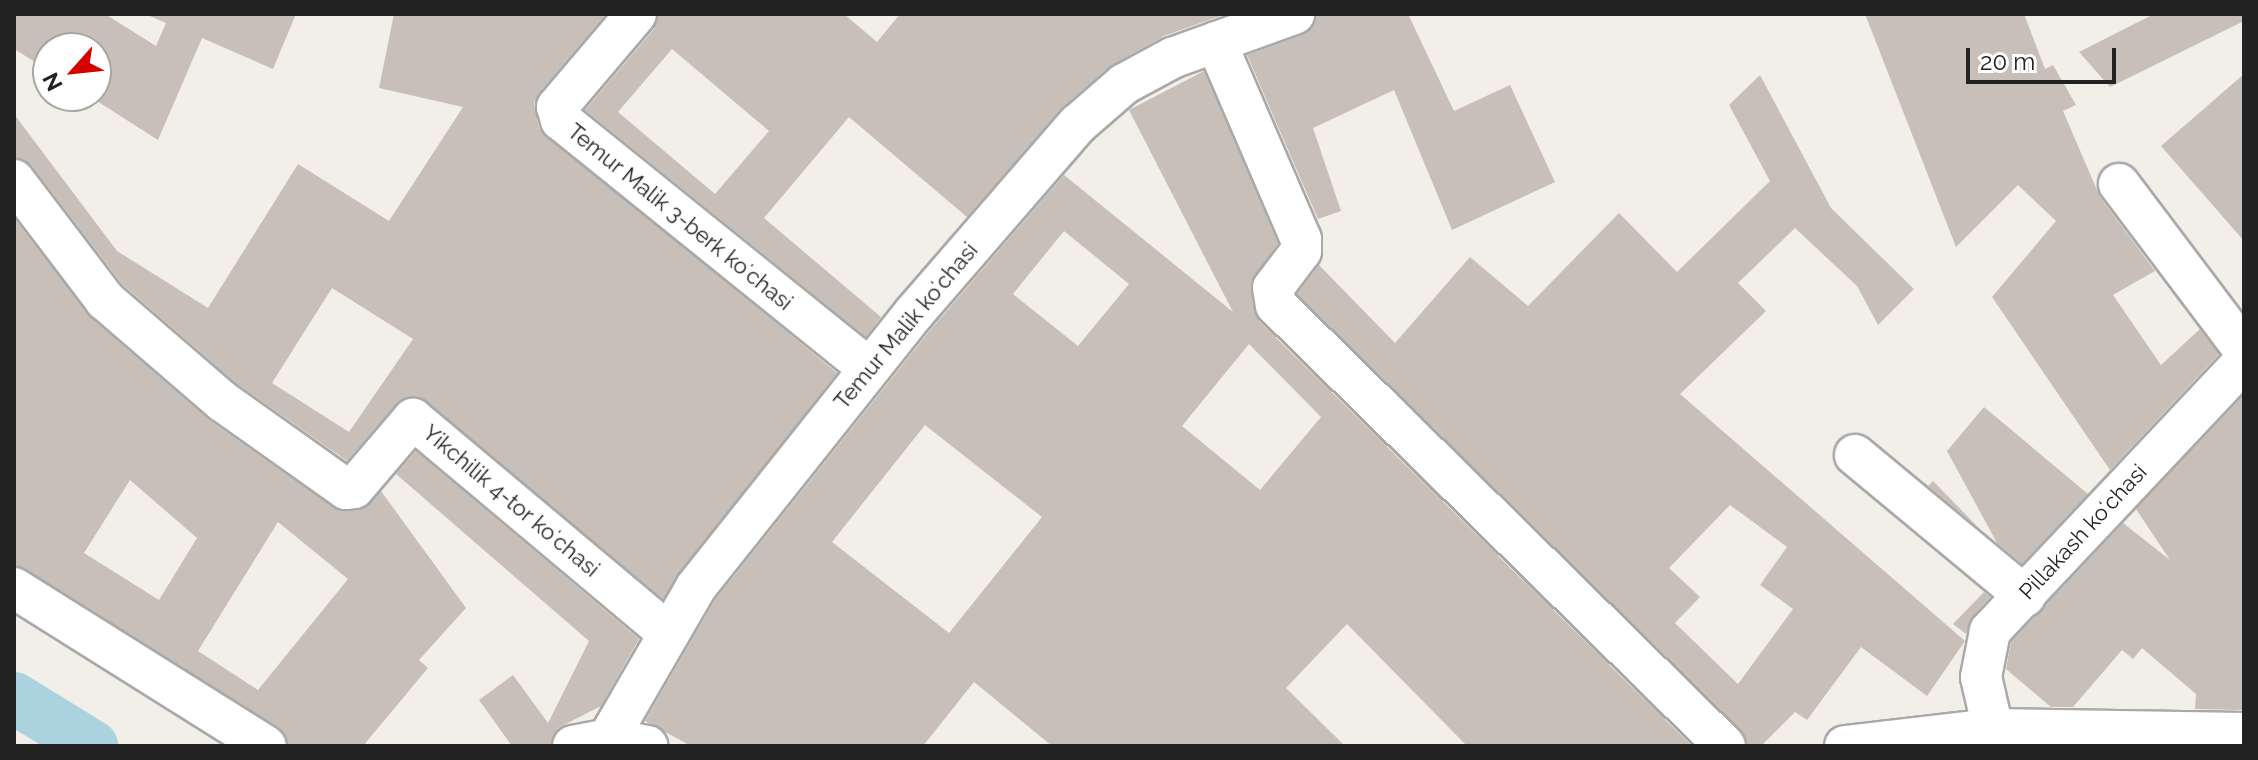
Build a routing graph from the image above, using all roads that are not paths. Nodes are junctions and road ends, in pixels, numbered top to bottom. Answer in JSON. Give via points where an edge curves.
{"nodes":[{"id":1,"x":636,"y":14,"type":"edge"},
{"id":2,"x":1294,"y":14,"type":"edge"},
{"id":3,"x":1216,"y":42,"type":"junction"},
{"id":4,"x":14,"y":180,"type":"edge"},
{"id":5,"x":2119,"y":184,"type":"dead end"},
{"id":6,"x":2244,"y":350,"type":"edge"},
{"id":7,"x":2244,"y":361,"type":"edge"},
{"id":8,"x":868,"y":368,"type":"junction"},
{"id":9,"x":1855,"y":455,"type":"dead end"},
{"id":10,"x":14,"y":588,"type":"edge"},
{"id":11,"x":2025,"y":596,"type":"junction"},
{"id":12,"x":668,"y":633,"type":"junction"},
{"id":13,"x":1993,"y":729,"type":"junction"},
{"id":14,"x":2244,"y":733,"type":"edge"},
{"id":15,"x":2155,"y":738,"type":"edge"},
{"id":16,"x":590,"y":742,"type":"edge"},
{"id":17,"x":266,"y":746,"type":"edge"},
{"id":18,"x":647,"y":746,"type":"edge"},
{"id":19,"x":1725,"y":746,"type":"edge"},
{"id":20,"x":1845,"y":746,"type":"edge"}],
"edges":[{"from":1,"to":8,"type":"street","name":"Temur Malik 3-berk koʻchasi","via":[[557,107],[561,120]]},
{"from":2,"to":3,"type":"street","name":"Temur Malik koʻchasi"},
{"from":3,"to":8,"type":"street","name":"Temur Malik koʻchasi","via":[[1124,84],[1078,124]]},
{"from":3,"to":19,"type":"street","via":[[1301,239],[1301,251],[1273,288],[1276,305]]},
{"from":4,"to":12,"type":"street","name":"Yikchilik 4-tor koʻchasi","via":[[105,300],[222,401],[346,489],[354,488],[413,419]]},
{"from":5,"to":6,"type":"street"},
{"from":7,"to":11,"type":"street","name":"Pillakash koʻchasi"},
{"from":8,"to":12,"type":"street","name":"Temur Malik koʻchasi","via":[[696,587]]},
{"from":9,"to":11,"type":"street"},
{"from":10,"to":17,"type":"street"},
{"from":11,"to":13,"type":"street","name":"Pillakash koʻchasi","via":[[1990,631],[1981,677]]},
{"from":12,"to":16,"type":"street","name":"Temur Malik koʻchasi"},
{"from":13,"to":15,"type":"street"},
{"from":13,"to":20,"type":"street"},
{"from":14,"to":15,"type":"street"},
{"from":16,"to":18,"type":"street"}]}
